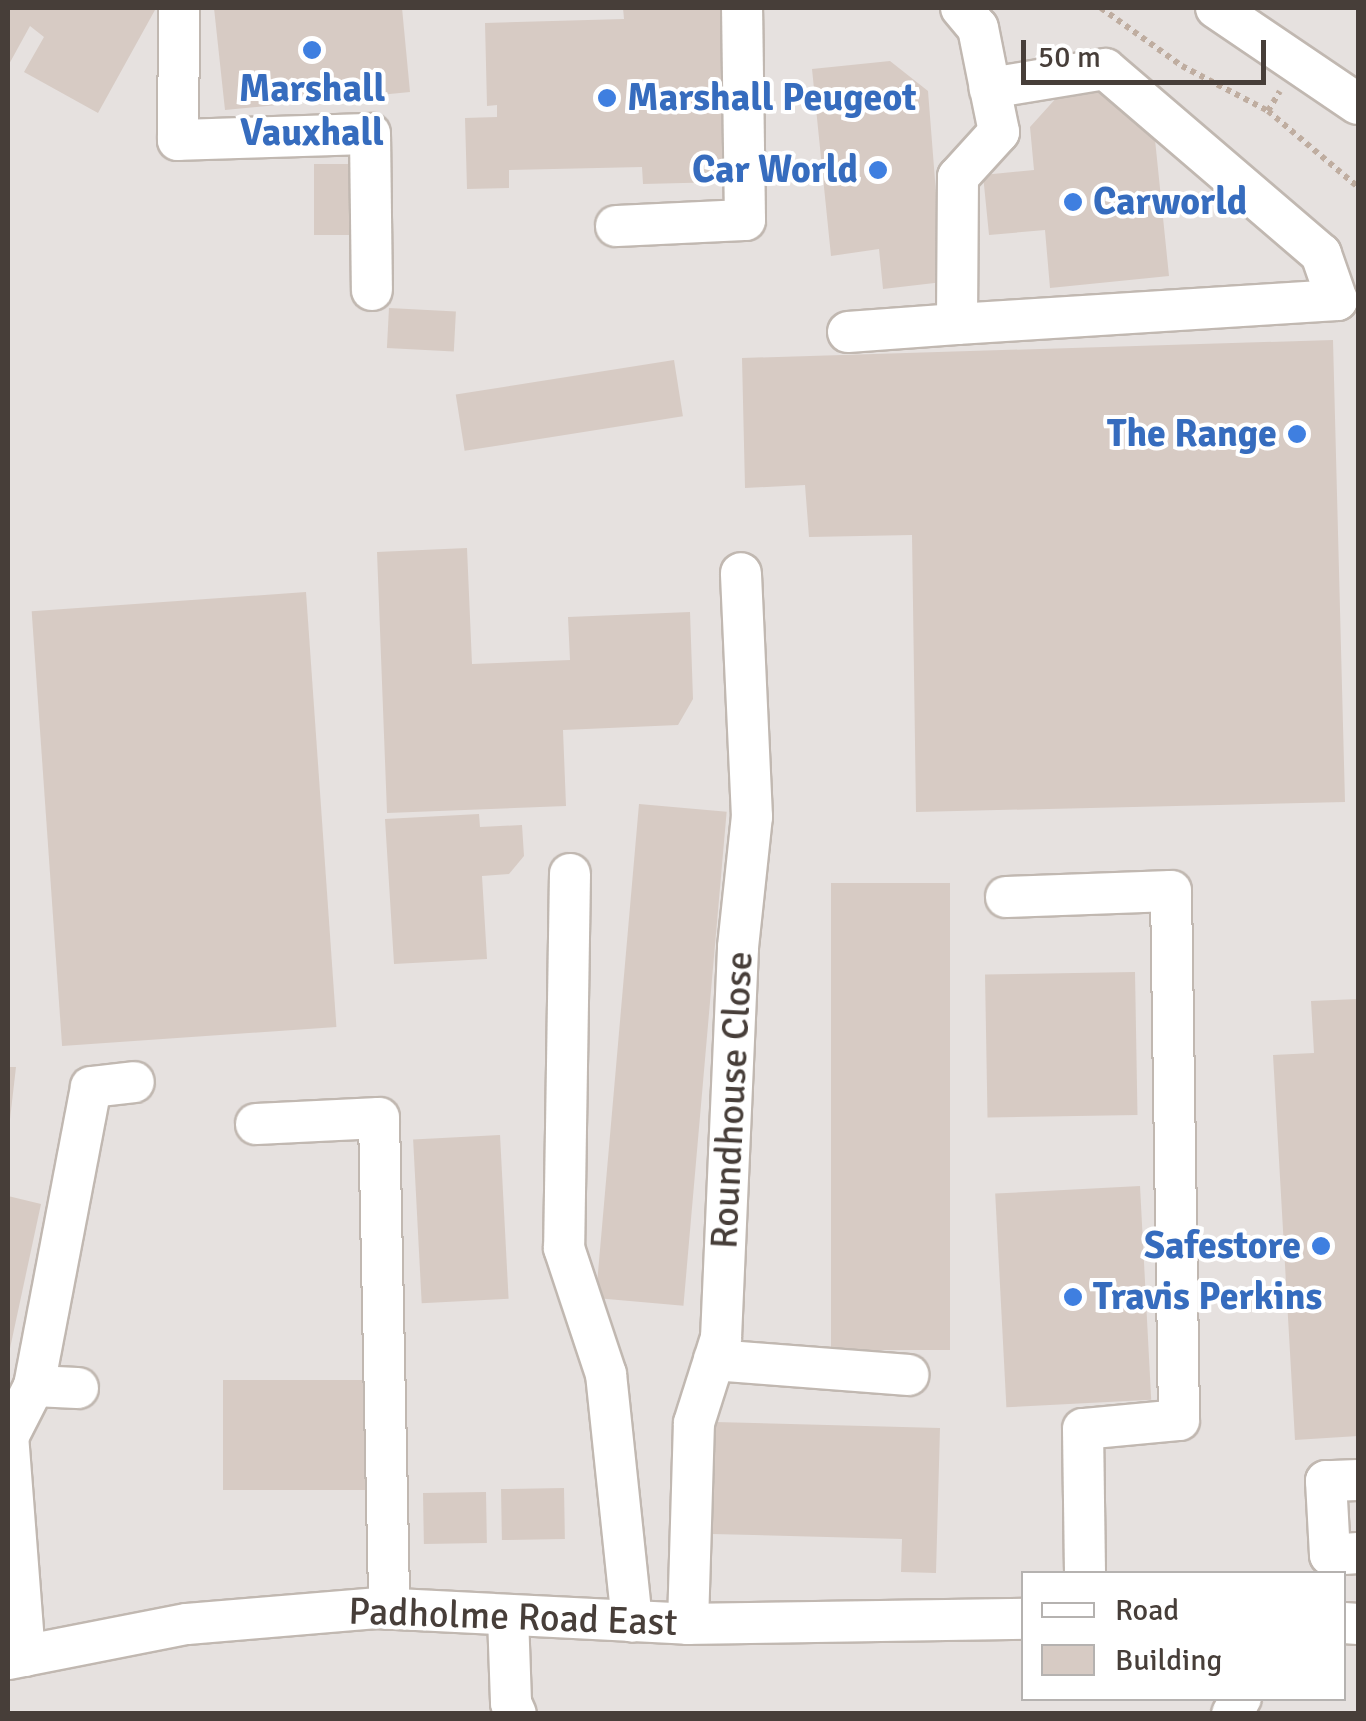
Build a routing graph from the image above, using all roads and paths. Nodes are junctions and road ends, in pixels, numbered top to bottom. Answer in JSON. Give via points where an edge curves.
{"nodes":[{"id":1,"x":178,"y":8,"type":"edge"},
{"id":2,"x":742,"y":8,"type":"edge"},
{"id":3,"x":961,"y":8,"type":"edge"},
{"id":4,"x":1101,"y":8,"type":"edge"},
{"id":5,"x":1216,"y":8,"type":"edge"},
{"id":6,"x":990,"y":88,"type":"junction"},
{"id":7,"x":1358,"y":104,"type":"edge"},
{"id":8,"x":1358,"y":187,"type":"edge"},
{"id":9,"x":616,"y":226,"type":"dead end"},
{"id":10,"x":372,"y":290,"type":"dead end"},
{"id":11,"x":957,"y":324,"type":"junction"},
{"id":12,"x":848,"y":332,"type":"dead end"},
{"id":13,"x":741,"y":573,"type":"dead end"},
{"id":14,"x":570,"y":874,"type":"dead end"},
{"id":15,"x":1006,"y":897,"type":"dead end"},
{"id":16,"x":134,"y":1082,"type":"dead end"},
{"id":17,"x":256,"y":1124,"type":"dead end"},
{"id":18,"x":714,"y":1360,"type":"junction"},
{"id":19,"x":908,"y":1375,"type":"dead end"},
{"id":20,"x":34,"y":1386,"type":"junction"},
{"id":21,"x":78,"y":1388,"type":"dead end"},
{"id":22,"x":1358,"y":1480,"type":"edge"},
{"id":23,"x":1339,"y":1561,"type":"edge"},
{"id":24,"x":1085,"y":1571,"type":"edge"},
{"id":25,"x":389,"y":1608,"type":"junction"},
{"id":26,"x":508,"y":1616,"type":"junction"},
{"id":27,"x":1021,"y":1620,"type":"edge"},
{"id":28,"x":632,"y":1622,"type":"junction"},
{"id":29,"x":688,"y":1624,"type":"junction"},
{"id":30,"x":16,"y":1658,"type":"edge"},
{"id":31,"x":516,"y":1714,"type":"edge"}],
"edges":[{"from":1,"to":10,"type":"street","via":[[178,140],[370,134]]},
{"from":2,"to":9,"type":"street","via":[[745,220]]},
{"from":3,"to":6,"type":"street","via":[[978,28]]},
{"from":4,"to":8,"type":"path","via":[[1182,66],[1268,111]]},
{"from":5,"to":7,"type":"street"},
{"from":6,"to":11,"type":"street","via":[[999,132],[958,177]]},
{"from":6,"to":11,"type":"street","via":[[1105,69],[1320,254],[1337,300]]},
{"from":11,"to":12,"type":"street"},
{"from":13,"to":18,"type":"street","name":"Roundhouse Close","via":[[752,817],[738,947],[721,1338]]},
{"from":14,"to":28,"type":"street","via":[[564,1248],[606,1374]]},
{"from":15,"to":24,"type":"street","via":[[1171,891],[1179,1420],[1083,1429]]},
{"from":16,"to":20,"type":"street","via":[[91,1087]]},
{"from":17,"to":25,"type":"street","via":[[379,1118]]},
{"from":18,"to":19,"type":"street"},
{"from":18,"to":29,"type":"street","name":"Roundhouse Close","via":[[694,1423]]},
{"from":20,"to":21,"type":"street"},
{"from":20,"to":30,"type":"street","via":[[8,1437]]},
{"from":22,"to":23,"type":"street","via":[[1326,1482]]},
{"from":25,"to":26,"type":"street","name":"Padholme Road East"},
{"from":25,"to":30,"type":"street","name":"Padholme Road East","via":[[188,1624]]},
{"from":26,"to":28,"type":"street","name":"Padholme Road East"},
{"from":26,"to":31,"type":"street"},
{"from":27,"to":29,"type":"street","name":"Padholme Road East"},
{"from":28,"to":29,"type":"street","name":"Padholme Road East"}]}
